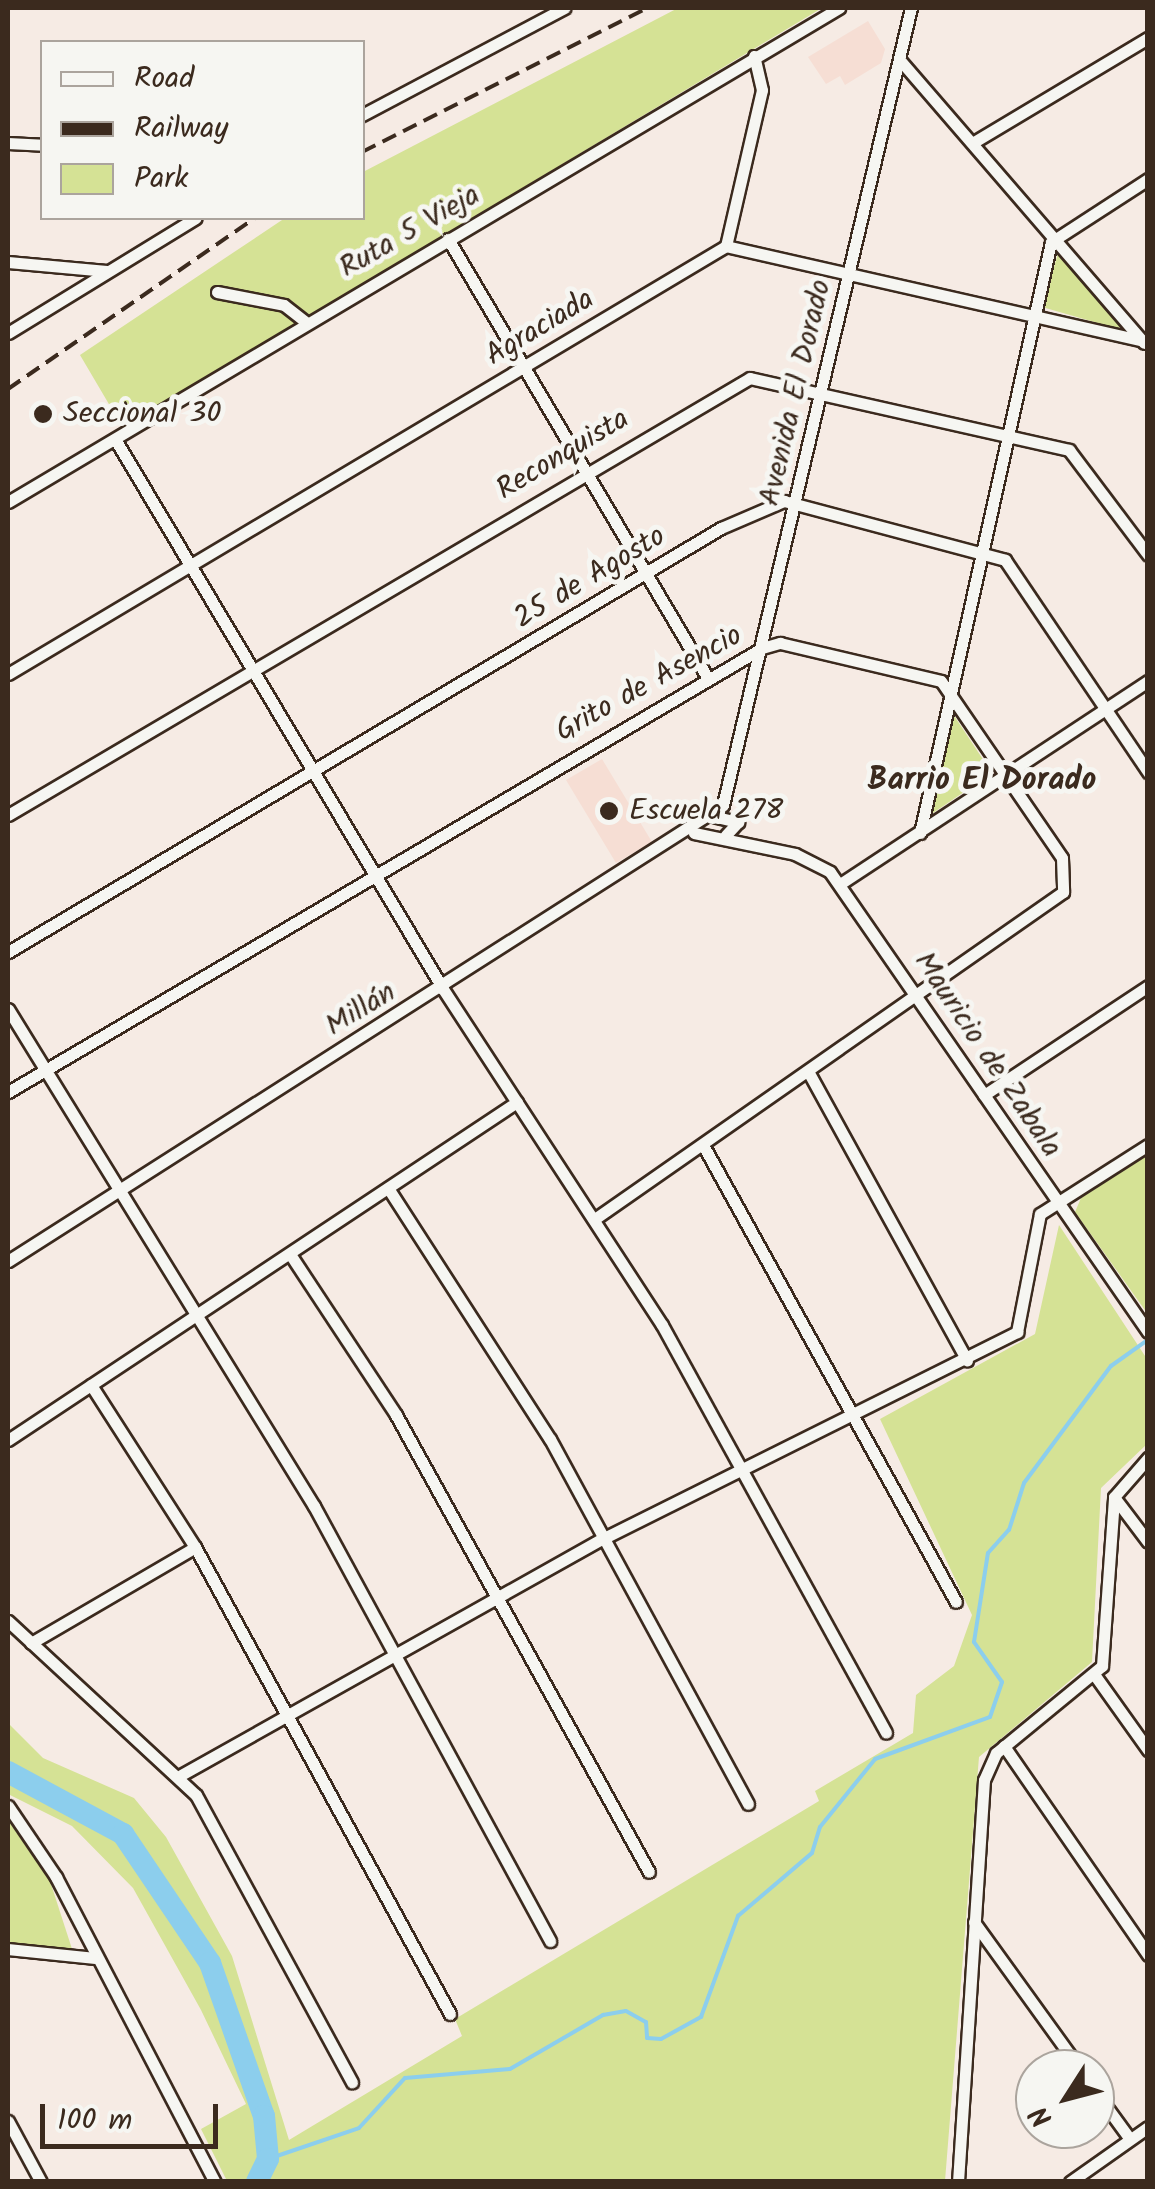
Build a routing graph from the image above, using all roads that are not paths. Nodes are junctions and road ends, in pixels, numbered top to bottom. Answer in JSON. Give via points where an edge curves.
{"nodes":[{"id":1,"x":564,"y":8,"type":"edge"},
{"id":2,"x":838,"y":8,"type":"edge"},
{"id":3,"x":911,"y":8,"type":"edge"},
{"id":4,"x":1148,"y":38,"type":"edge"},
{"id":5,"x":754,"y":56,"type":"junction"},
{"id":6,"x":898,"y":60,"type":"junction"},
{"id":7,"x":365,"y":113,"type":"edge"},
{"id":8,"x":8,"y":142,"type":"edge"},
{"id":9,"x":974,"y":142,"type":"junction"},
{"id":10,"x":40,"y":145,"type":"edge"},
{"id":11,"x":1148,"y":178,"type":"edge"},
{"id":12,"x":193,"y":220,"type":"edge"},
{"id":13,"x":1054,"y":234,"type":"junction"},
{"id":14,"x":448,"y":239,"type":"junction"},
{"id":15,"x":726,"y":246,"type":"junction"},
{"id":16,"x":8,"y":262,"type":"edge"},
{"id":17,"x":108,"y":271,"type":"junction"},
{"id":18,"x":850,"y":275,"type":"junction"},
{"id":19,"x":217,"y":292,"type":"dead end"},
{"id":20,"x":1033,"y":316,"type":"junction"},
{"id":21,"x":1148,"y":317,"type":"edge"},
{"id":22,"x":306,"y":322,"type":"junction"},
{"id":23,"x":1132,"y":326,"type":"junction"},
{"id":24,"x":8,"y":334,"type":"edge"},
{"id":25,"x":1146,"y":344,"type":"edge"},
{"id":26,"x":523,"y":368,"type":"junction"},
{"id":27,"x":823,"y":390,"type":"junction"},
{"id":28,"x":1006,"y":432,"type":"junction"},
{"id":29,"x":114,"y":439,"type":"junction"},
{"id":30,"x":584,"y":471,"type":"junction"},
{"id":31,"x":8,"y":502,"type":"edge"},
{"id":32,"x":795,"y":506,"type":"junction"},
{"id":33,"x":979,"y":548,"type":"junction"},
{"id":34,"x":1148,"y":554,"type":"edge"},
{"id":35,"x":190,"y":564,"type":"junction"},
{"id":36,"x":646,"y":575,"type":"junction"},
{"id":37,"x":762,"y":648,"type":"junction"},
{"id":38,"x":252,"y":670,"type":"junction"},
{"id":39,"x":8,"y":674,"type":"edge"},
{"id":40,"x":706,"y":675,"type":"junction"},
{"id":41,"x":1148,"y":681,"type":"edge"},
{"id":42,"x":948,"y":686,"type":"junction"},
{"id":43,"x":1105,"y":710,"type":"junction"},
{"id":44,"x":1148,"y":772,"type":"edge"},
{"id":45,"x":314,"y":773,"type":"junction"},
{"id":46,"x":1007,"y":776,"type":"junction"},
{"id":47,"x":732,"y":790,"type":"junction"},
{"id":48,"x":717,"y":812,"type":"junction"},
{"id":49,"x":8,"y":815,"type":"edge"},
{"id":50,"x":738,"y":822,"type":"junction"},
{"id":51,"x":690,"y":833,"type":"junction"},
{"id":52,"x":920,"y":833,"type":"junction"},
{"id":53,"x":723,"y":834,"type":"junction"},
{"id":54,"x":756,"y":844,"type":"junction"},
{"id":55,"x":374,"y":874,"type":"junction"},
{"id":56,"x":840,"y":884,"type":"junction"},
{"id":57,"x":8,"y":952,"type":"edge"},
{"id":58,"x":1148,"y":986,"type":"edge"},
{"id":59,"x":443,"y":989,"type":"junction"},
{"id":60,"x":917,"y":997,"type":"junction"},
{"id":61,"x":8,"y":1009,"type":"edge"},
{"id":62,"x":44,"y":1070,"type":"junction"},
{"id":63,"x":808,"y":1072,"type":"junction"},
{"id":64,"x":8,"y":1092,"type":"edge"},
{"id":65,"x":984,"y":1095,"type":"junction"},
{"id":66,"x":517,"y":1102,"type":"junction"},
{"id":67,"x":703,"y":1145,"type":"junction"},
{"id":68,"x":1148,"y":1146,"type":"edge"},
{"id":69,"x":388,"y":1188,"type":"junction"},
{"id":70,"x":116,"y":1193,"type":"junction"},
{"id":71,"x":1058,"y":1206,"type":"junction"},
{"id":72,"x":596,"y":1218,"type":"junction"},
{"id":73,"x":290,"y":1254,"type":"junction"},
{"id":74,"x":8,"y":1262,"type":"edge"},
{"id":75,"x":191,"y":1318,"type":"junction"},
{"id":76,"x":1148,"y":1332,"type":"edge"},
{"id":77,"x":967,"y":1360,"type":"junction"},
{"id":78,"x":90,"y":1385,"type":"junction"},
{"id":79,"x":857,"y":1418,"type":"junction"},
{"id":80,"x":8,"y":1440,"type":"edge"},
{"id":81,"x":1148,"y":1458,"type":"edge"},
{"id":82,"x":738,"y":1469,"type":"junction"},
{"id":83,"x":1114,"y":1497,"type":"junction"},
{"id":84,"x":604,"y":1538,"type":"junction"},
{"id":85,"x":1148,"y":1542,"type":"edge"},
{"id":86,"x":195,"y":1547,"type":"junction"},
{"id":87,"x":498,"y":1597,"type":"junction"},
{"id":88,"x":956,"y":1602,"type":"dead end"},
{"id":89,"x":8,"y":1621,"type":"edge"},
{"id":90,"x":31,"y":1643,"type":"junction"},
{"id":91,"x":392,"y":1654,"type":"junction"},
{"id":92,"x":1096,"y":1677,"type":"junction"},
{"id":93,"x":289,"y":1712,"type":"junction"},
{"id":94,"x":886,"y":1733,"type":"dead end"},
{"id":95,"x":1004,"y":1746,"type":"junction"},
{"id":96,"x":1148,"y":1750,"type":"edge"},
{"id":97,"x":181,"y":1775,"type":"junction"},
{"id":98,"x":748,"y":1804,"type":"dead end"},
{"id":99,"x":8,"y":1806,"type":"edge"},
{"id":100,"x":649,"y":1872,"type":"dead end"},
{"id":101,"x":974,"y":1921,"type":"junction"},
{"id":102,"x":550,"y":1940,"type":"dead end"},
{"id":103,"x":8,"y":1949,"type":"edge"},
{"id":104,"x":1148,"y":1955,"type":"edge"},
{"id":105,"x":94,"y":1958,"type":"junction"},
{"id":106,"x":450,"y":2014,"type":"dead end"},
{"id":107,"x":1066,"y":2049,"type":"edge"},
{"id":108,"x":352,"y":2082,"type":"dead end"},
{"id":109,"x":1115,"y":2118,"type":"edge"},
{"id":110,"x":8,"y":2121,"type":"edge"},
{"id":111,"x":1148,"y":2127,"type":"edge"},
{"id":112,"x":1130,"y":2139,"type":"junction"},
{"id":113,"x":41,"y":2182,"type":"edge"},
{"id":114,"x":215,"y":2182,"type":"edge"},
{"id":115,"x":958,"y":2182,"type":"edge"},
{"id":116,"x":1070,"y":2182,"type":"edge"}],
"edges":[{"from":1,"to":7,"type":"street"},
{"from":2,"to":5,"type":"street","name":"Ruta 5 Vieja"},
{"from":3,"to":6,"type":"street","name":"Avenida El Dorado"},
{"from":4,"to":9,"type":"street"},
{"from":5,"to":14,"type":"street","name":"Ruta 5 Vieja"},
{"from":5,"to":15,"type":"street","via":[[762,90]]},
{"from":6,"to":9,"type":"street"},
{"from":6,"to":18,"type":"street","name":"Avenida El Dorado"},
{"from":8,"to":10,"type":"street"},
{"from":9,"to":13,"type":"street"},
{"from":11,"to":13,"type":"street"},
{"from":12,"to":17,"type":"street"},
{"from":13,"to":20,"type":"street"},
{"from":13,"to":23,"type":"street"},
{"from":14,"to":22,"type":"street","name":"Ruta 5 Vieja"},
{"from":14,"to":26,"type":"street"},
{"from":15,"to":18,"type":"street"},
{"from":15,"to":26,"type":"street","name":"Agraciada"},
{"from":16,"to":17,"type":"street"},
{"from":17,"to":24,"type":"street"},
{"from":18,"to":20,"type":"street"},
{"from":18,"to":27,"type":"street","name":"Avenida El Dorado"},
{"from":19,"to":22,"type":"street","via":[[284,305]]},
{"from":20,"to":25,"type":"street"},
{"from":20,"to":28,"type":"street"},
{"from":21,"to":23,"type":"street"},
{"from":22,"to":29,"type":"street","name":"Ruta 5 Vieja"},
{"from":23,"to":25,"type":"street"},
{"from":26,"to":30,"type":"street"},
{"from":26,"to":35,"type":"street","name":"Agraciada"},
{"from":27,"to":28,"type":"street","name":"Reconquista"},
{"from":27,"to":30,"type":"street","name":"Reconquista","via":[[739,380]]},
{"from":27,"to":32,"type":"street","name":"Avenida El Dorado"},
{"from":28,"to":33,"type":"street"},
{"from":28,"to":34,"type":"street","name":"Reconquista","via":[[1078,455]]},
{"from":29,"to":31,"type":"street","name":"Ruta 5 Vieja"},
{"from":29,"to":35,"type":"street"},
{"from":30,"to":36,"type":"street"},
{"from":30,"to":38,"type":"street","name":"Reconquista"},
{"from":32,"to":33,"type":"street","name":"25 de Agosto"},
{"from":32,"to":36,"type":"street","name":"25 de Agosto","via":[[763,506]]},
{"from":32,"to":37,"type":"street","name":"Avenida El Dorado"},
{"from":33,"to":42,"type":"street"},
{"from":33,"to":43,"type":"street","name":"25 de Agosto","via":[[1014,570]]},
{"from":35,"to":38,"type":"street"},
{"from":35,"to":39,"type":"street","name":"Agraciada"},
{"from":36,"to":40,"type":"street"},
{"from":36,"to":45,"type":"street","name":"25 de Agosto"},
{"from":37,"to":40,"type":"street","name":"Grito de Asencio"},
{"from":37,"to":42,"type":"street","name":"Grito de Asencio","via":[[780,644]]},
{"from":37,"to":47,"type":"street","name":"Avenida El Dorado"},
{"from":38,"to":45,"type":"street"},
{"from":38,"to":49,"type":"street","name":"Reconquista"},
{"from":40,"to":55,"type":"street","name":"Grito de Asencio"},
{"from":41,"to":43,"type":"street"},
{"from":42,"to":46,"type":"street"},
{"from":42,"to":52,"type":"street"},
{"from":43,"to":44,"type":"street","name":"25 de Agosto"},
{"from":43,"to":46,"type":"street"},
{"from":45,"to":55,"type":"street"},
{"from":45,"to":57,"type":"street","name":"25 de Agosto"},
{"from":46,"to":52,"type":"street"},
{"from":46,"to":60,"type":"street","via":[[1062,858],[1063,892]]},
{"from":47,"to":48,"type":"street","name":"Millán"},
{"from":47,"to":50,"type":"street"},
{"from":48,"to":50,"type":"street"},
{"from":48,"to":51,"type":"street","name":"Millán"},
{"from":48,"to":53,"type":"street"},
{"from":50,"to":53,"type":"street"},
{"from":50,"to":54,"type":"street"},
{"from":51,"to":53,"type":"street","name":"Mauricio de Zabala"},
{"from":51,"to":59,"type":"street","name":"Millán"},
{"from":52,"to":56,"type":"street"},
{"from":53,"to":54,"type":"street","name":"Mauricio de Zabala"},
{"from":54,"to":56,"type":"street","name":"Mauricio de Zabala","via":[[818,862]]},
{"from":55,"to":59,"type":"street"},
{"from":55,"to":62,"type":"street","name":"Grito de Asencio"},
{"from":56,"to":60,"type":"street","name":"Mauricio de Zabala"},
{"from":58,"to":65,"type":"street"},
{"from":59,"to":66,"type":"street"},
{"from":59,"to":70,"type":"street","name":"Millán"},
{"from":60,"to":63,"type":"street"},
{"from":60,"to":65,"type":"street","name":"Mauricio de Zabala"},
{"from":61,"to":62,"type":"street"},
{"from":62,"to":64,"type":"street","name":"Grito de Asencio"},
{"from":62,"to":70,"type":"street"},
{"from":63,"to":67,"type":"street"},
{"from":63,"to":77,"type":"street"},
{"from":65,"to":71,"type":"street","name":"Mauricio de Zabala"},
{"from":66,"to":69,"type":"street"},
{"from":66,"to":72,"type":"street"},
{"from":67,"to":72,"type":"street"},
{"from":67,"to":79,"type":"street"},
{"from":68,"to":71,"type":"street"},
{"from":69,"to":73,"type":"street"},
{"from":69,"to":84,"type":"street","via":[[518,1386]]},
{"from":70,"to":74,"type":"street","name":"Millán"},
{"from":70,"to":75,"type":"street"},
{"from":71,"to":76,"type":"street","name":"Mauricio de Zabala"},
{"from":71,"to":77,"type":"street","via":[[1040,1214],[1018,1332]]},
{"from":72,"to":82,"type":"street"},
{"from":73,"to":75,"type":"street"},
{"from":73,"to":87,"type":"street","via":[[396,1415]]},
{"from":75,"to":78,"type":"street"},
{"from":75,"to":91,"type":"street","via":[[314,1506]]},
{"from":77,"to":79,"type":"street"},
{"from":78,"to":80,"type":"street"},
{"from":78,"to":86,"type":"street"},
{"from":79,"to":82,"type":"street"},
{"from":79,"to":88,"type":"street"},
{"from":81,"to":83,"type":"street"},
{"from":82,"to":84,"type":"street"},
{"from":82,"to":94,"type":"street"},
{"from":83,"to":85,"type":"street"},
{"from":83,"to":92,"type":"street","via":[[1107,1648]]},
{"from":84,"to":87,"type":"street"},
{"from":84,"to":98,"type":"street"},
{"from":86,"to":90,"type":"street"},
{"from":86,"to":93,"type":"street"},
{"from":87,"to":91,"type":"street"},
{"from":87,"to":100,"type":"street"},
{"from":89,"to":90,"type":"street"},
{"from":90,"to":97,"type":"street"},
{"from":91,"to":93,"type":"street"},
{"from":91,"to":102,"type":"street"},
{"from":92,"to":95,"type":"street"},
{"from":92,"to":96,"type":"street"},
{"from":93,"to":97,"type":"street"},
{"from":93,"to":106,"type":"street"},
{"from":95,"to":101,"type":"street","via":[[984,1780]]},
{"from":95,"to":104,"type":"street"},
{"from":97,"to":108,"type":"street"},
{"from":99,"to":105,"type":"street"},
{"from":101,"to":107,"type":"street"},
{"from":101,"to":115,"type":"street"},
{"from":103,"to":105,"type":"street"},
{"from":105,"to":114,"type":"street"},
{"from":109,"to":112,"type":"street"},
{"from":110,"to":113,"type":"street"},
{"from":111,"to":112,"type":"street"},
{"from":112,"to":116,"type":"street"}]}
